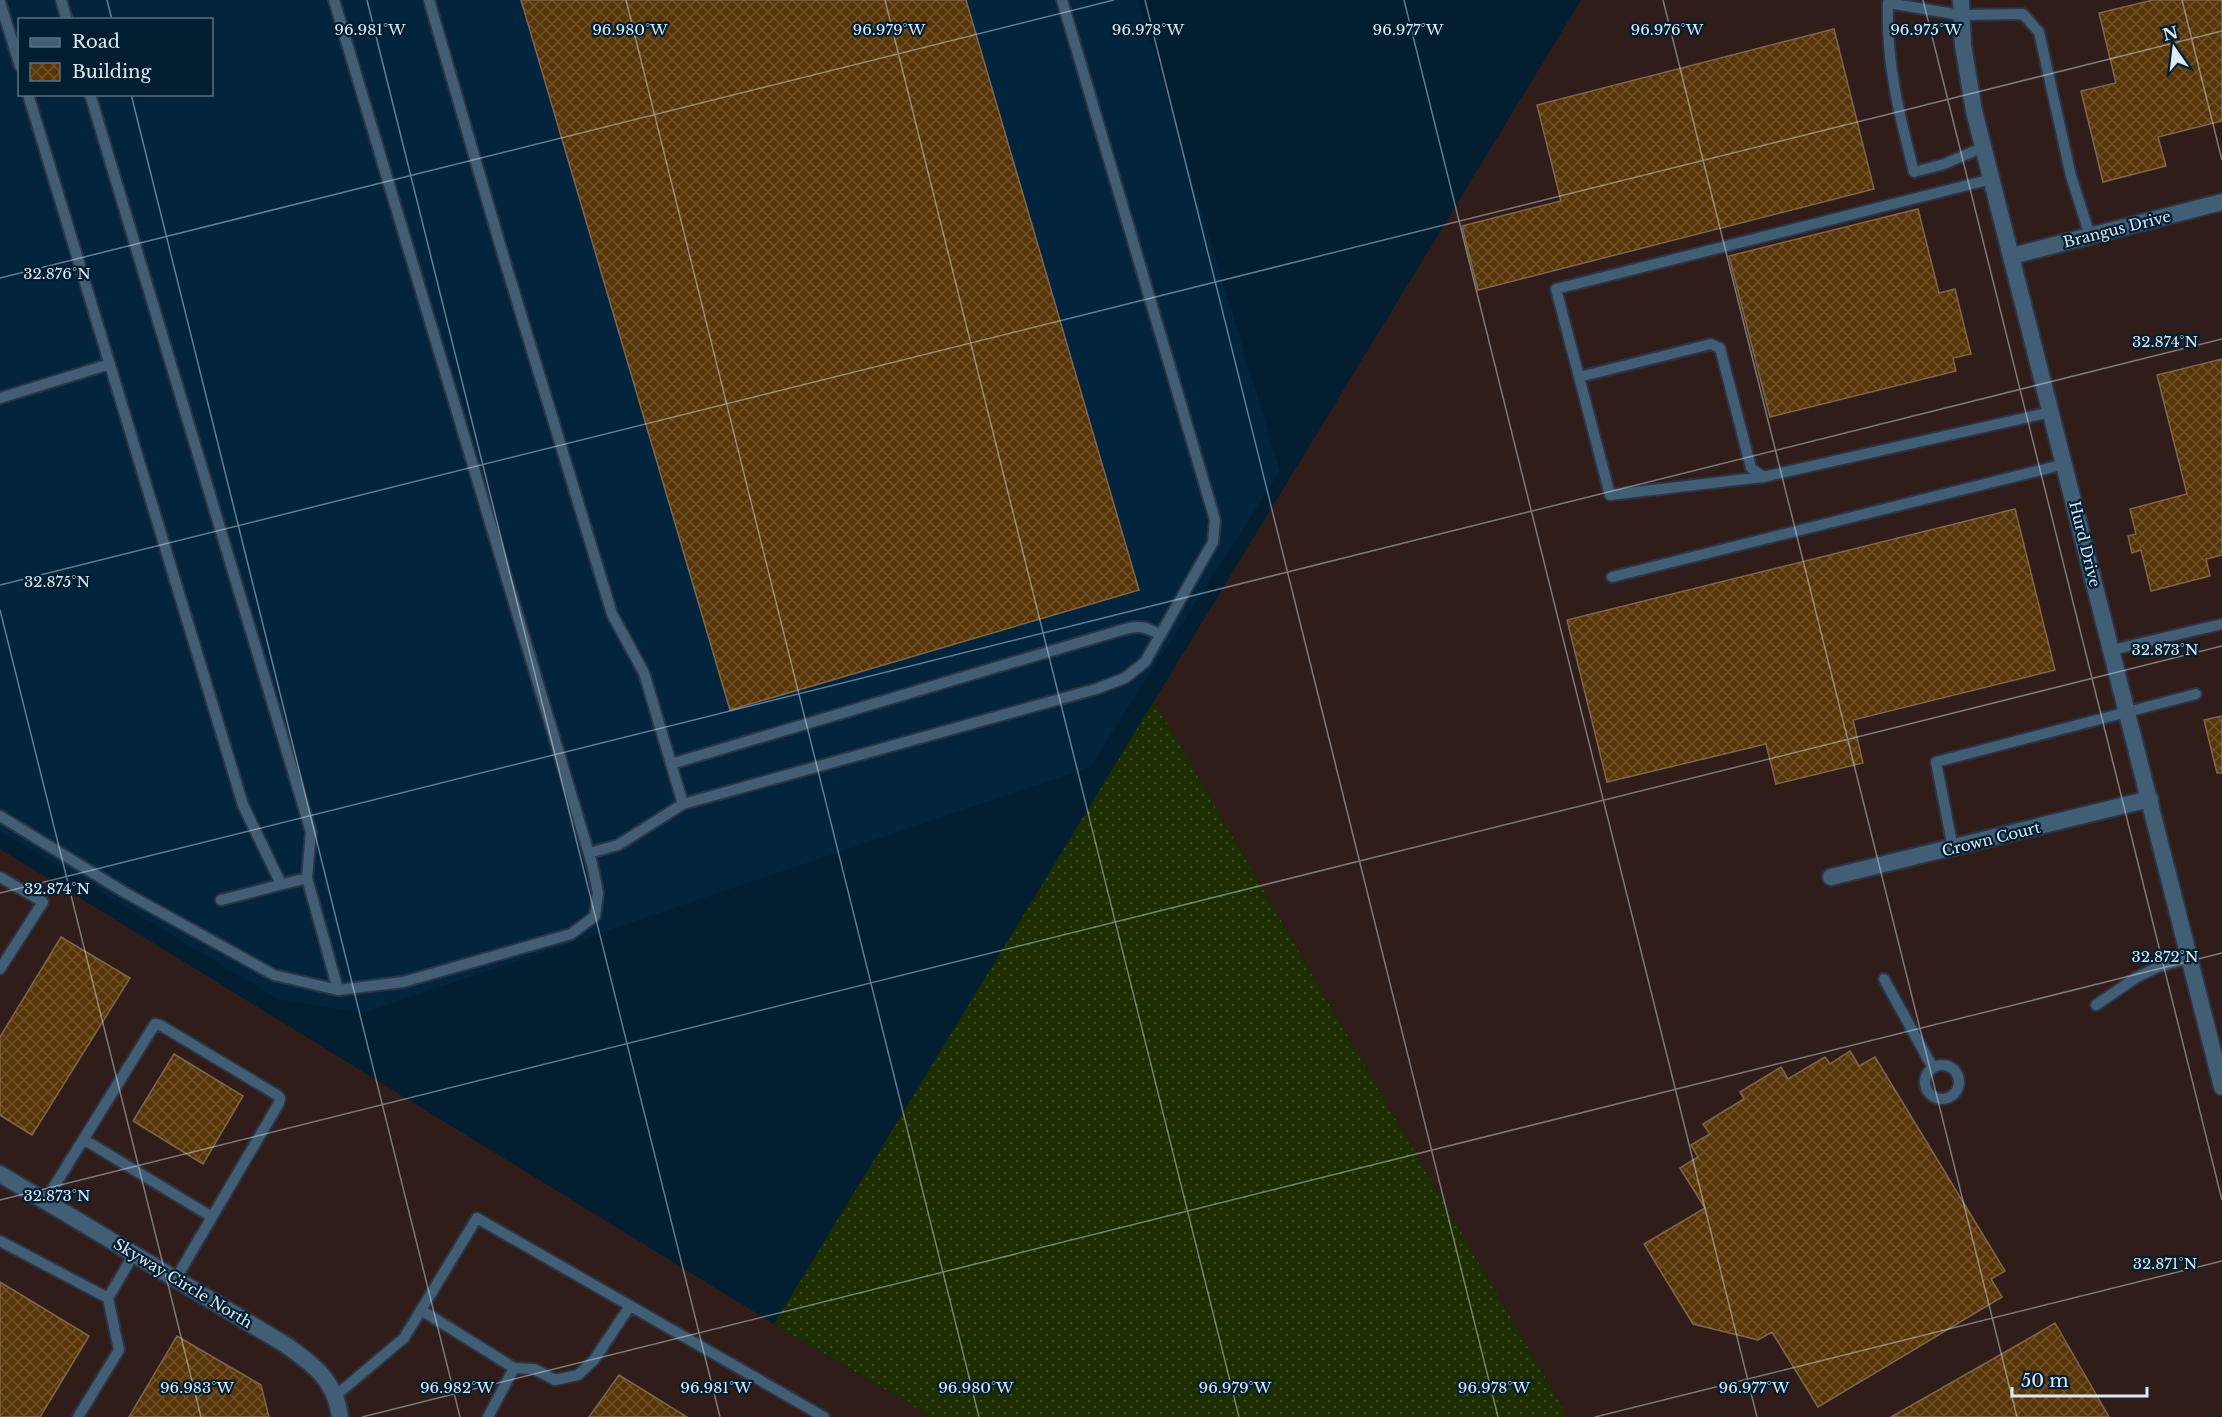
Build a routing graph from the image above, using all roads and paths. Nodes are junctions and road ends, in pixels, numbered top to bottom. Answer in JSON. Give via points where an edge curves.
{"nodes":[{"id":1,"x":61,"y":0,"type":"edge"},
{"id":2,"x":334,"y":0,"type":"edge"},
{"id":3,"x":429,"y":0,"type":"edge"},
{"id":4,"x":1062,"y":0,"type":"edge"},
{"id":5,"x":0,"y":2,"type":"edge"},
{"id":6,"x":1961,"y":7,"type":"edge"},
{"id":7,"x":66,"y":18,"type":"edge"},
{"id":8,"x":18,"y":60,"type":"edge"},
{"id":9,"x":29,"y":96,"type":"edge"},
{"id":10,"x":91,"y":96,"type":"edge"},
{"id":11,"x":1984,"y":147,"type":"junction"},
{"id":12,"x":1992,"y":179,"type":"junction"},
{"id":13,"x":2222,"y":202,"type":"edge"},
{"id":14,"x":2090,"y":236,"type":"junction"},
{"id":15,"x":2012,"y":256,"type":"junction"},
{"id":16,"x":110,"y":364,"type":"junction"},
{"id":17,"x":1579,"y":377,"type":"junction"},
{"id":18,"x":0,"y":398,"type":"edge"},
{"id":19,"x":2051,"y":412,"type":"junction"},
{"id":20,"x":2065,"y":464,"type":"junction"},
{"id":21,"x":1763,"y":477,"type":"junction"},
{"id":22,"x":1612,"y":577,"type":"dead end"},
{"id":23,"x":2222,"y":624,"type":"edge"},
{"id":24,"x":1160,"y":635,"type":"junction"},
{"id":25,"x":2112,"y":650,"type":"junction"},
{"id":26,"x":2196,"y":694,"type":"dead end"},
{"id":27,"x":2127,"y":712,"type":"junction"},
{"id":28,"x":671,"y":764,"type":"junction"},
{"id":29,"x":2150,"y":799,"type":"junction"},
{"id":30,"x":683,"y":804,"type":"junction"},
{"id":31,"x":0,"y":816,"type":"edge"},
{"id":32,"x":1953,"y":848,"type":"junction"},
{"id":33,"x":589,"y":853,"type":"junction"},
{"id":34,"x":0,"y":877,"type":"edge"},
{"id":35,"x":1831,"y":877,"type":"dead end"},
{"id":36,"x":307,"y":878,"type":"junction"},
{"id":37,"x":281,"y":884,"type":"junction"},
{"id":38,"x":221,"y":900,"type":"dead end"},
{"id":39,"x":2190,"y":958,"type":"junction"},
{"id":40,"x":0,"y":969,"type":"edge"},
{"id":41,"x":1884,"y":979,"type":"dead end"},
{"id":42,"x":338,"y":990,"type":"junction"},
{"id":43,"x":2096,"y":1005,"type":"dead end"},
{"id":44,"x":1933,"y":1068,"type":"dead end"},
{"id":45,"x":2222,"y":1087,"type":"edge"},
{"id":46,"x":83,"y":1139,"type":"junction"},
{"id":47,"x":0,"y":1173,"type":"edge"},
{"id":48,"x":45,"y":1201,"type":"junction"},
{"id":49,"x":212,"y":1217,"type":"junction"},
{"id":50,"x":0,"y":1241,"type":"edge"},
{"id":51,"x":134,"y":1254,"type":"junction"},
{"id":52,"x":175,"y":1280,"type":"junction"},
{"id":53,"x":108,"y":1298,"type":"junction"},
{"id":54,"x":630,"y":1306,"type":"junction"},
{"id":55,"x":421,"y":1310,"type":"junction"},
{"id":56,"x":514,"y":1368,"type":"junction"},
{"id":57,"x":334,"y":1397,"type":"junction"},
{"id":58,"x":78,"y":1417,"type":"edge"},
{"id":59,"x":340,"y":1417,"type":"edge"},
{"id":60,"x":488,"y":1417,"type":"edge"},
{"id":61,"x":824,"y":1417,"type":"edge"}],
"edges":[{"from":1,"to":7,"type":"lane"},
{"from":2,"to":33,"type":"lane"},
{"from":3,"to":28,"type":"lane","via":[[612,614],[644,673]]},
{"from":4,"to":24,"type":"lane","via":[[1215,520],[1214,542]]},
{"from":5,"to":8,"type":"lane"},
{"from":6,"to":11,"type":"street","name":"Hurd Drive","via":[[1969,90]]},
{"from":6,"to":11,"type":"lane","via":[[1888,3],[1892,80],[1914,172]]},
{"from":6,"to":14,"type":"lane","via":[[2024,14],[2039,32],[2071,176]]},
{"from":9,"to":16,"type":"lane"},
{"from":10,"to":36,"type":"lane","via":[[311,832]]},
{"from":11,"to":12,"type":"street","name":"Hurd Drive"},
{"from":12,"to":15,"type":"street","name":"Hurd Drive"},
{"from":12,"to":17,"type":"lane","via":[[1556,289]]},
{"from":13,"to":14,"type":"street","name":"Brangus Drive"},
{"from":14,"to":15,"type":"street","name":"Brangus Drive"},
{"from":15,"to":19,"type":"street","name":"Hurd Drive"},
{"from":16,"to":18,"type":"lane"},
{"from":16,"to":37,"type":"lane","via":[[243,805]]},
{"from":17,"to":21,"type":"lane","via":[[1610,495]]},
{"from":17,"to":21,"type":"lane","via":[[1711,344],[1720,348],[1751,468]]},
{"from":19,"to":20,"type":"street","name":"Hurd Drive"},
{"from":19,"to":21,"type":"lane"},
{"from":20,"to":22,"type":"lane"},
{"from":20,"to":25,"type":"street","name":"Hurd Drive"},
{"from":23,"to":25,"type":"lane"},
{"from":24,"to":28,"type":"lane","via":[[1149,628],[1125,629]]},
{"from":24,"to":30,"type":"lane","via":[[1145,662],[1125,678],[1096,689]]},
{"from":25,"to":27,"type":"street","name":"Hurd Drive"},
{"from":26,"to":27,"type":"lane"},
{"from":27,"to":29,"type":"street","name":"Hurd Drive"},
{"from":27,"to":32,"type":"lane","via":[[1936,762]]},
{"from":28,"to":30,"type":"lane"},
{"from":29,"to":32,"type":"street","name":"Crown Court"},
{"from":29,"to":39,"type":"street","name":"Hurd Drive"},
{"from":30,"to":33,"type":"lane","via":[[618,845]]},
{"from":31,"to":42,"type":"lane","via":[[124,892],[274,975]]},
{"from":32,"to":35,"type":"street","name":"Crown Court"},
{"from":33,"to":42,"type":"lane","via":[[598,893],[596,916],[571,934],[403,982]]},
{"from":34,"to":40,"type":"lane","via":[[43,902]]},
{"from":36,"to":37,"type":"lane"},
{"from":36,"to":42,"type":"lane"},
{"from":37,"to":38,"type":"lane"},
{"from":39,"to":43,"type":"lane","via":[[2137,977]]},
{"from":39,"to":45,"type":"street","name":"Hurd Drive"},
{"from":41,"to":44,"type":"lane"},
{"from":46,"to":48,"type":"lane"},
{"from":46,"to":49,"type":"lane"},
{"from":46,"to":49,"type":"lane","via":[[155,1024],[277,1095],[279,1103]]},
{"from":47,"to":48,"type":"street","name":"Skyway Circle North"},
{"from":48,"to":51,"type":"street","name":"Skyway Circle North"},
{"from":49,"to":52,"type":"lane"},
{"from":50,"to":53,"type":"lane"},
{"from":51,"to":52,"type":"street","name":"Skyway Circle North"},
{"from":51,"to":53,"type":"lane"},
{"from":52,"to":57,"type":"street","name":"Skyway Circle North","via":[[317,1366]]},
{"from":53,"to":58,"type":"lane","via":[[119,1350]]},
{"from":54,"to":55,"type":"lane","via":[[477,1218]]},
{"from":54,"to":56,"type":"lane","via":[[594,1360],[578,1375],[555,1380],[534,1369]]},
{"from":54,"to":61,"type":"lane"},
{"from":55,"to":56,"type":"lane"},
{"from":55,"to":57,"type":"lane","via":[[404,1338]]},
{"from":56,"to":60,"type":"lane"},
{"from":57,"to":59,"type":"street","name":"Skyway Circle North"}]}
